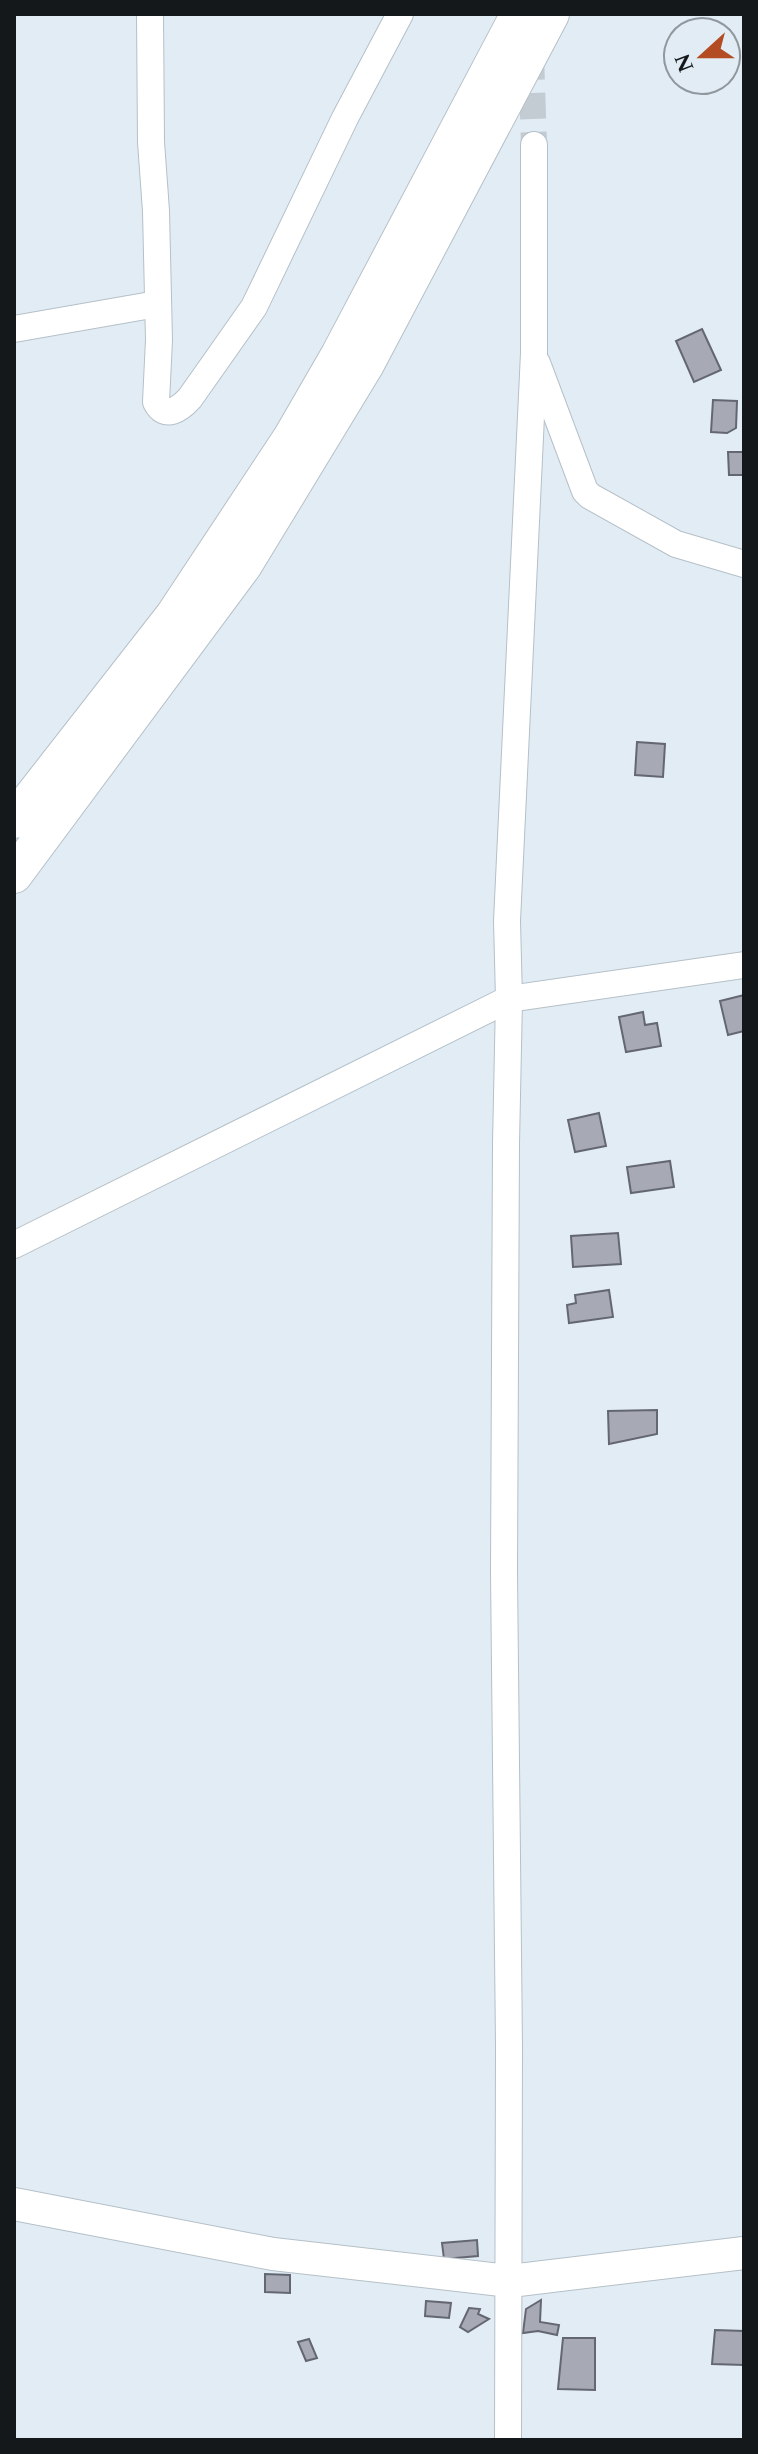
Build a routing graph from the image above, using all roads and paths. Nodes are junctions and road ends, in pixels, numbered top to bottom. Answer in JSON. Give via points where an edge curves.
{"nodes":[{"id":1,"x":150,"y":14,"type":"edge"},
{"id":2,"x":400,"y":14,"type":"edge"},
{"id":3,"x":519,"y":14,"type":"edge"},
{"id":4,"x":551,"y":14,"type":"edge"},
{"id":5,"x":534,"y":145,"type":"tunnel mouth"},
{"id":6,"x":157,"y":304,"type":"junction"},
{"id":7,"x":14,"y":329,"type":"edge"},
{"id":8,"x":534,"y":353,"type":"junction"},
{"id":9,"x":744,"y":564,"type":"edge"},
{"id":10,"x":14,"y":820,"type":"edge"},
{"id":11,"x":14,"y":875,"type":"edge"},
{"id":12,"x":744,"y":965,"type":"edge"},
{"id":13,"x":509,"y":999,"type":"junction"},
{"id":14,"x":14,"y":1245,"type":"edge"},
{"id":15,"x":14,"y":2204,"type":"edge"},
{"id":16,"x":744,"y":2253,"type":"edge"},
{"id":17,"x":510,"y":2281,"type":"junction"},
{"id":18,"x":508,"y":2440,"type":"edge"}],
"edges":[{"from":1,"to":6,"type":"street"},
{"from":2,"to":6,"type":"street","via":[[254,307],[190,398],[169,413],[156,402]]},
{"from":3,"to":10,"type":"highway","via":[[291,438],[174,615]]},
{"from":4,"to":11,"type":"highway","via":[[365,366],[244,565]]},
{"from":5,"to":8,"type":"street"},
{"from":6,"to":7,"type":"street"},
{"from":8,"to":9,"type":"street","via":[[585,491],[676,544]]},
{"from":8,"to":13,"type":"street","via":[[507,921]]},
{"from":12,"to":13,"type":"street"},
{"from":13,"to":14,"type":"street"},
{"from":13,"to":17,"type":"street","via":[[504,1603]]},
{"from":15,"to":17,"type":"main road","via":[[273,2254]]},
{"from":16,"to":17,"type":"main road"},
{"from":17,"to":18,"type":"street"}]}
